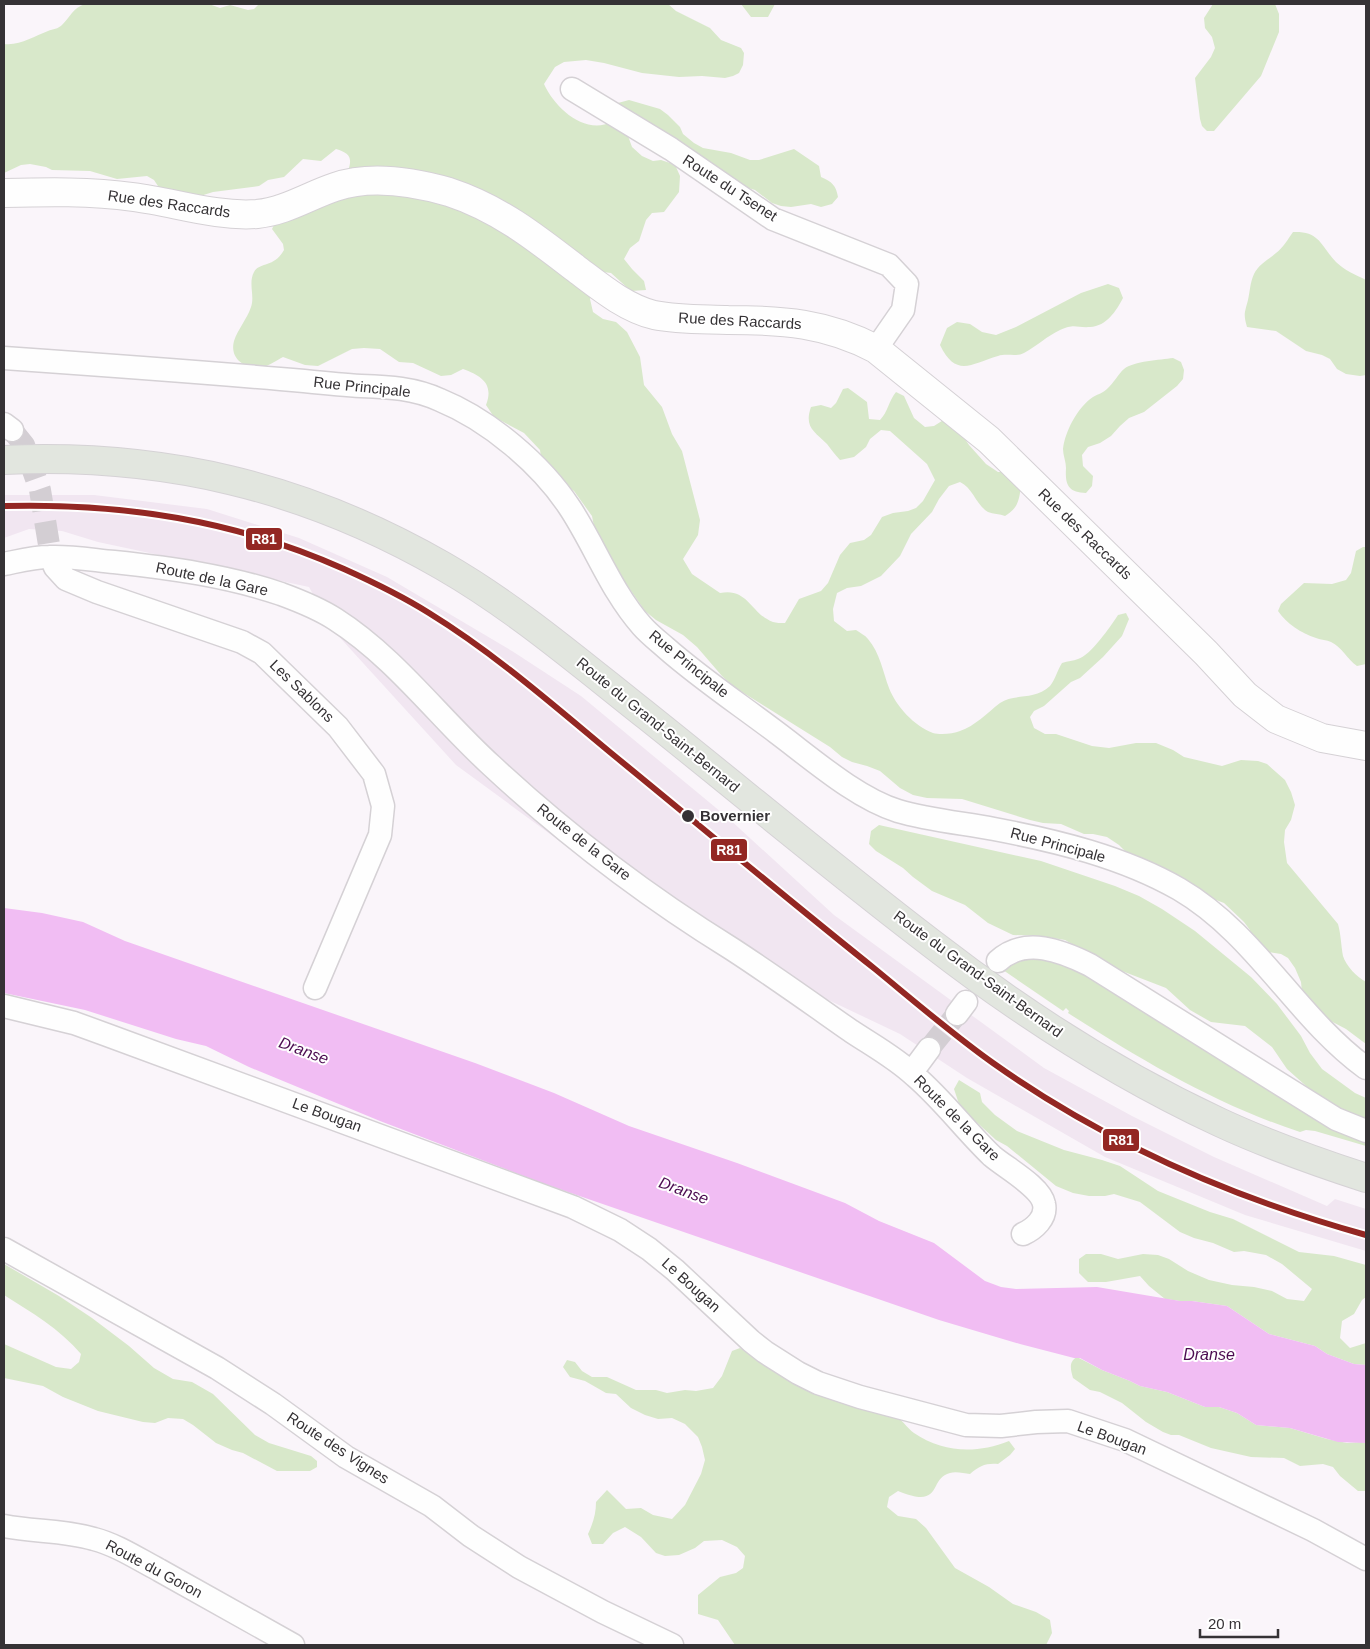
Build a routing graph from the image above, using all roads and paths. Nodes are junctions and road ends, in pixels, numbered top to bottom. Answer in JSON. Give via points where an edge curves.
{"nodes":[{"id":1,"x":572,"y":89,"type":"dead end"},
{"id":2,"x":4,"y":192,"type":"edge"},
{"id":3,"x":876,"y":349,"type":"junction"},
{"id":4,"x":4,"y":358,"type":"edge"},
{"id":5,"x":4,"y":460,"type":"edge"},
{"id":6,"x":51,"y":557,"type":"junction"},
{"id":7,"x":4,"y":564,"type":"edge"},
{"id":8,"x":1366,"y":746,"type":"edge"},
{"id":9,"x":998,"y":961,"type":"dead end"},
{"id":10,"x":315,"y":988,"type":"dead end"},
{"id":11,"x":4,"y":1006,"type":"edge"},
{"id":12,"x":929,"y":1049,"type":"tunnel mouth"},
{"id":13,"x":1366,"y":1068,"type":"edge"},
{"id":14,"x":912,"y":1072,"type":"junction"},
{"id":15,"x":1366,"y":1131,"type":"edge"},
{"id":16,"x":1366,"y":1178,"type":"edge"},
{"id":17,"x":1024,"y":1234,"type":"dead end"},
{"id":18,"x":4,"y":1249,"type":"edge"},
{"id":19,"x":4,"y":1526,"type":"edge"},
{"id":20,"x":1366,"y":1559,"type":"edge"},
{"id":21,"x":293,"y":1645,"type":"edge"},
{"id":22,"x":672,"y":1645,"type":"edge"}],
"edges":[{"from":1,"to":3,"type":"street","name":"Route du Tsenet","via":[[670,149],[773,219],[889,265],[907,284],[903,310]]},
{"from":2,"to":3,"type":"street","name":"Rue des Raccards","via":[[116,195],[208,211],[256,214],[280,210],[336,186],[368,181],[419,185],[448,192],[495,211],[606,290],[640,310],[676,319],[808,324],[846,335]]},
{"from":3,"to":8,"type":"street","name":"Rue des Raccards","via":[[989,440],[1246,695],[1276,719],[1322,738]]},
{"from":4,"to":13,"type":"street","name":"Rue Principale","via":[[388,386],[434,397],[458,408],[500,435],[550,481],[568,504],[620,596],[642,626],[678,658],[818,764],[875,802],[898,811],[1047,840],[1103,856],[1178,889],[1228,926],[1329,1037]]},
{"from":5,"to":16,"type":"main road","name":"Route du Grand-Saint-Bernard","via":[[103,460],[196,472],[288,496],[409,548],[486,594],[566,652],[932,944],[1038,1020],[1176,1102],[1271,1144]]},
{"from":6,"to":7,"type":"street"},
{"from":6,"to":10,"type":"street","name":"Les Sablons","via":[[66,579],[242,642],[262,654],[338,727],[374,774],[382,806],[380,835]]},
{"from":6,"to":14,"type":"street","name":"Route de la Gare","via":[[139,565],[228,579],[313,606],[336,619],[380,653],[492,766],[618,871]]},
{"from":9,"to":15,"type":"street","via":[[1006,954],[1024,948],[1052,950],[1073,956],[1336,1119]]},
{"from":11,"to":20,"type":"street","name":"Le Bougan","via":[[108,1035],[602,1220],[661,1258],[765,1352],[818,1383],[966,1425],[1068,1422],[1096,1430],[1191,1470]]},
{"from":12,"to":14,"type":"street"},
{"from":14,"to":17,"type":"street","name":"Route de la Gare","via":[[994,1158],[1041,1196],[1044,1205],[1042,1217]]},
{"from":18,"to":22,"type":"street","name":"Route des Vignes","via":[[216,1368],[346,1457],[432,1506],[519,1567]]},
{"from":19,"to":21,"type":"street","name":"Route du Goron","via":[[65,1532],[110,1544]]}]}
